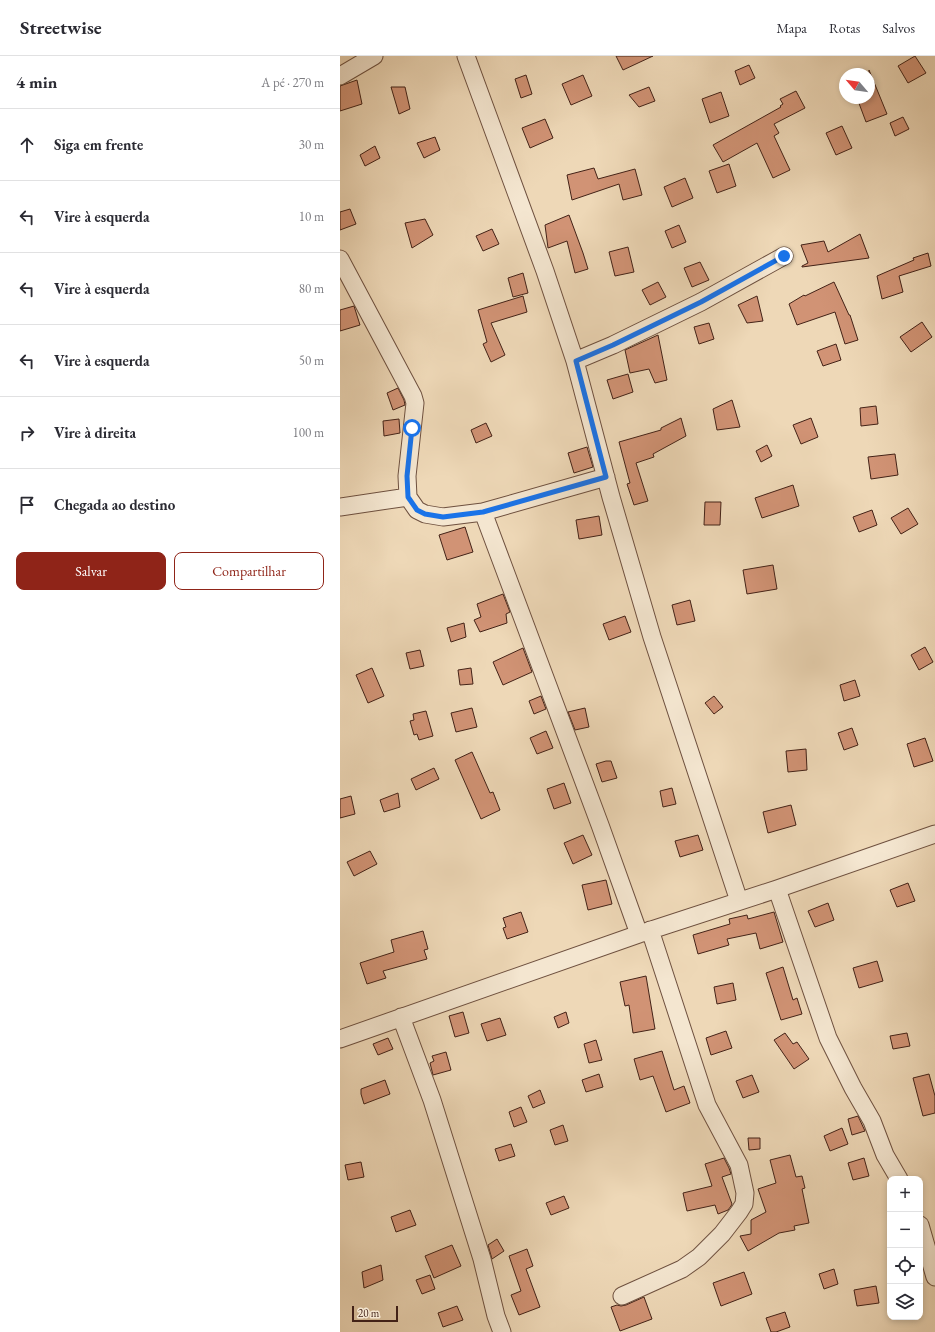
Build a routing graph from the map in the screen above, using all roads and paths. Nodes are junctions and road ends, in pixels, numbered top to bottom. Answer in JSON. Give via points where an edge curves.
{"nodes":[{"id":1,"x":374,"y":56,"type":"edge"},
{"id":2,"x":466,"y":56,"type":"edge"},
{"id":3,"x":340,"y":76,"type":"edge"},
{"id":4,"x":784,"y":256,"type":"dead end"},
{"id":5,"x":340,"y":259,"type":"edge"},
{"id":6,"x":576,"y":361,"type":"junction"},
{"id":7,"x":606,"y":477,"type":"junction"},
{"id":8,"x":408,"y":497,"type":"junction"},
{"id":9,"x":340,"y":507,"type":"edge"},
{"id":10,"x":483,"y":512,"type":"junction"},
{"id":11,"x":935,"y":834,"type":"edge"},
{"id":12,"x":777,"y":889,"type":"junction"},
{"id":13,"x":739,"y":901,"type":"junction"},
{"id":14,"x":645,"y":932,"type":"junction"},
{"id":15,"x":401,"y":1017,"type":"junction"},
{"id":16,"x":340,"y":1039,"type":"edge"},
{"id":17,"x":896,"y":1176,"type":"edge"},
{"id":18,"x":923,"y":1235,"type":"edge"},
{"id":19,"x":935,"y":1277,"type":"edge"},
{"id":20,"x":622,"y":1296,"type":"dead end"},
{"id":21,"x":502,"y":1332,"type":"edge"}],
"edges":[{"from":1,"to":3,"type":"street"},
{"from":2,"to":6,"type":"street"},
{"from":4,"to":6,"type":"street","via":[[701,302]]},
{"from":5,"to":8,"type":"street","via":[[415,403],[407,476]]},
{"from":6,"to":7,"type":"street"},
{"from":7,"to":10,"type":"street"},
{"from":7,"to":13,"type":"street","via":[[652,637]]},
{"from":8,"to":9,"type":"street"},
{"from":8,"to":10,"type":"street","via":[[417,510],[425,514],[443,517]]},
{"from":10,"to":14,"type":"street","via":[[600,825]]},
{"from":11,"to":12,"type":"street"},
{"from":12,"to":13,"type":"street"},
{"from":12,"to":17,"type":"street","via":[[828,1038],[872,1122]]},
{"from":13,"to":14,"type":"street"},
{"from":14,"to":15,"type":"street"},
{"from":14,"to":20,"type":"street","via":[[707,1105],[738,1165],[745,1193],[744,1204],[739,1212],[699,1257],[682,1269]]},
{"from":15,"to":16,"type":"street"},
{"from":15,"to":21,"type":"street","via":[[432,1100]]},
{"from":18,"to":19,"type":"street"}]}
